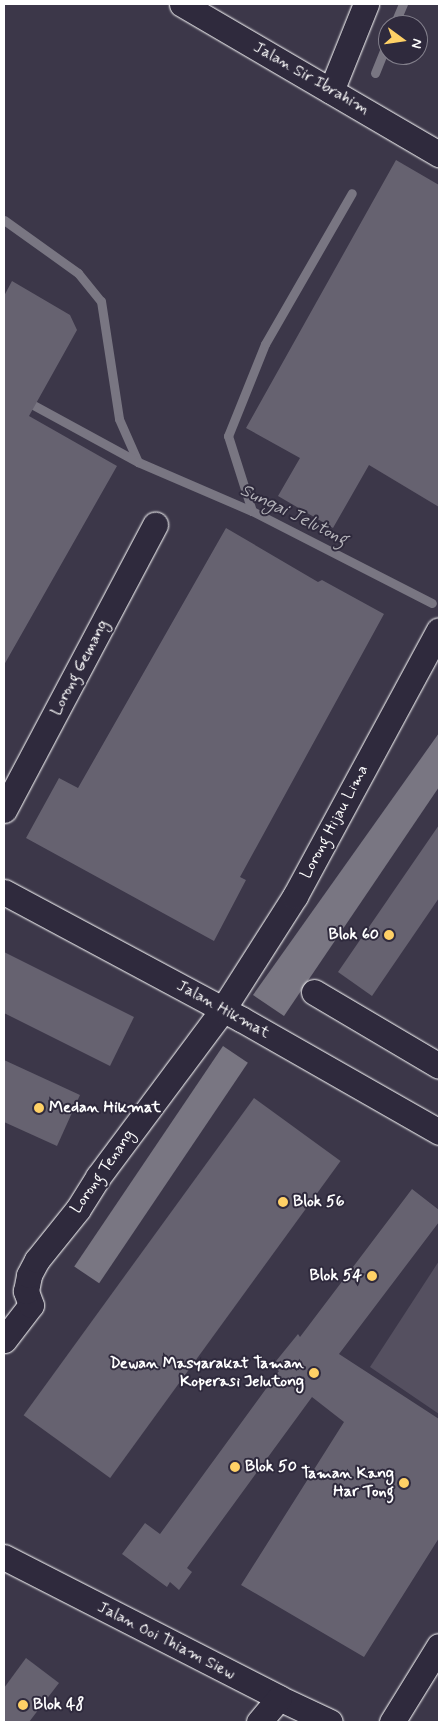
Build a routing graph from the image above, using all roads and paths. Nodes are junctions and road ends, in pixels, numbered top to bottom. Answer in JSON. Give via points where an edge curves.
{"nodes":[{"id":1,"x":182,"y":4,"type":"edge"},
{"id":2,"x":366,"y":4,"type":"edge"},
{"id":3,"x":331,"y":92,"type":"junction"},
{"id":4,"x":439,"y":154,"type":"edge"},
{"id":5,"x":156,"y":526,"type":"dead end"},
{"id":6,"x":439,"y":630,"type":"edge"},
{"id":7,"x":4,"y":810,"type":"edge"},
{"id":8,"x":4,"y":892,"type":"edge"},
{"id":9,"x":314,"y":992,"type":"dead end"},
{"id":10,"x":232,"y":1014,"type":"junction"},
{"id":11,"x":439,"y":1066,"type":"edge"},
{"id":12,"x":439,"y":1132,"type":"edge"},
{"id":13,"x":4,"y":1340,"type":"edge"},
{"id":14,"x":4,"y":1557,"type":"edge"},
{"id":15,"x":439,"y":1646,"type":"edge"},
{"id":16,"x":279,"y":1698,"type":"junction"},
{"id":17,"x":259,"y":1722,"type":"edge"},
{"id":18,"x":330,"y":1722,"type":"edge"},
{"id":19,"x":392,"y":1722,"type":"edge"}],
"edges":[{"from":1,"to":3,"type":"street","name":"Jalan Sir Ibrahim"},
{"from":2,"to":3,"type":"street"},
{"from":3,"to":4,"type":"street","name":"Jalan Sir Ibrahim"},
{"from":5,"to":7,"type":"street","name":"Lorong Gemang"},
{"from":6,"to":10,"type":"street","name":"Lorong Hijau Lima"},
{"from":8,"to":10,"type":"street","name":"Jalan Hikmat"},
{"from":9,"to":11,"type":"street"},
{"from":10,"to":12,"type":"street","name":"Jalan Hikmat"},
{"from":10,"to":13,"type":"street","name":"Lorong Tenang","via":[[98,1177],[78,1209],[37,1260],[29,1275],[26,1291],[31,1305]]},
{"from":14,"to":16,"type":"street","name":"Jalan Ooi Thiam Siew"},
{"from":15,"to":19,"type":"street"},
{"from":16,"to":17,"type":"street"},
{"from":16,"to":18,"type":"street","name":"Jalan Ooi Thiam Siew"}]}
